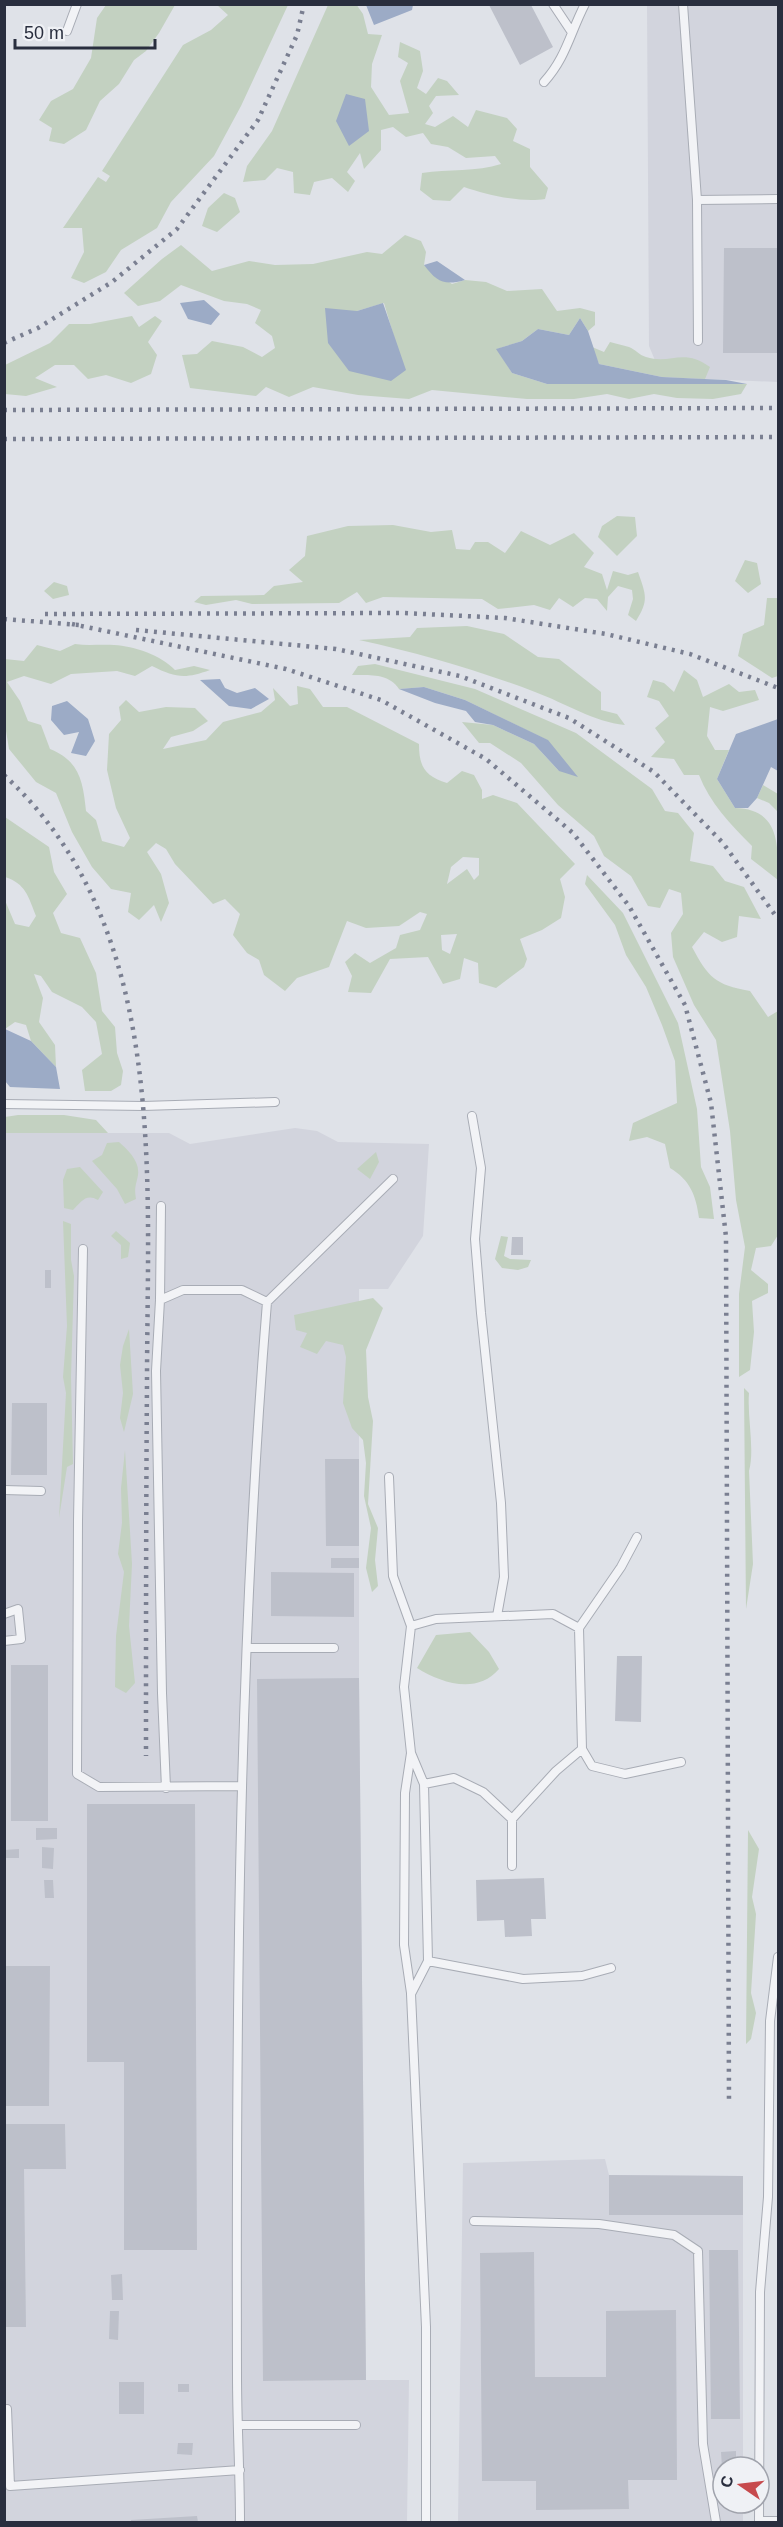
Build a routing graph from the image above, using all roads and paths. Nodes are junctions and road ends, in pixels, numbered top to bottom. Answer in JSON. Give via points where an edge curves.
{"nodes":[{"id":1,"x":77,"y":4,"type":"edge"},
{"id":2,"x":553,"y":4,"type":"edge"},
{"id":3,"x":585,"y":4,"type":"edge"},
{"id":4,"x":683,"y":4,"type":"edge"},
{"id":5,"x":67,"y":31,"type":"dead end"},
{"id":6,"x":571,"y":31,"type":"junction"},
{"id":7,"x":544,"y":82,"type":"dead end"},
{"id":8,"x":778,"y":199,"type":"edge"},
{"id":9,"x":697,"y":200,"type":"junction"},
{"id":10,"x":698,"y":340,"type":"dead end"},
{"id":11,"x":275,"y":1101,"type":"dead end"},
{"id":12,"x":4,"y":1104,"type":"edge"},
{"id":13,"x":472,"y":1116,"type":"dead end"},
{"id":14,"x":393,"y":1179,"type":"dead end"},
{"id":15,"x":161,"y":1206,"type":"dead end"},
{"id":16,"x":83,"y":1249,"type":"dead end"},
{"id":17,"x":160,"y":1300,"type":"junction"},
{"id":18,"x":267,"y":1302,"type":"junction"},
{"id":19,"x":389,"y":1477,"type":"dead end"},
{"id":20,"x":4,"y":1490,"type":"edge"},
{"id":21,"x":41,"y":1491,"type":"dead end"},
{"id":22,"x":637,"y":1537,"type":"dead end"},
{"id":23,"x":4,"y":1614,"type":"edge"},
{"id":24,"x":497,"y":1617,"type":"junction"},
{"id":25,"x":411,"y":1626,"type":"junction"},
{"id":26,"x":579,"y":1628,"type":"junction"},
{"id":27,"x":4,"y":1641,"type":"edge"},
{"id":28,"x":247,"y":1648,"type":"junction"},
{"id":29,"x":334,"y":1648,"type":"dead end"},
{"id":30,"x":582,"y":1749,"type":"junction"},
{"id":31,"x":411,"y":1753,"type":"junction"},
{"id":32,"x":681,"y":1762,"type":"dead end"},
{"id":33,"x":424,"y":1784,"type":"junction"},
{"id":34,"x":242,"y":1786,"type":"junction"},
{"id":35,"x":166,"y":1788,"type":"junction"},
{"id":36,"x":512,"y":1819,"type":"junction"},
{"id":37,"x":512,"y":1866,"type":"dead end"},
{"id":38,"x":778,"y":1957,"type":"edge"},
{"id":39,"x":428,"y":1961,"type":"junction"},
{"id":40,"x":611,"y":1968,"type":"dead end"},
{"id":41,"x":411,"y":1994,"type":"junction"},
{"id":42,"x":474,"y":2221,"type":"dead end"},
{"id":43,"x":7,"y":2409,"type":"dead end"},
{"id":44,"x":356,"y":2424,"type":"dead end"},
{"id":45,"x":239,"y":2425,"type":"junction"},
{"id":46,"x":240,"y":2470,"type":"junction"},
{"id":47,"x":778,"y":2521,"type":"edge"},
{"id":48,"x":759,"y":2522,"type":"edge"},
{"id":49,"x":240,"y":2523,"type":"edge"},
{"id":50,"x":426,"y":2523,"type":"edge"},
{"id":51,"x":716,"y":2523,"type":"edge"}],
"edges":[{"from":1,"to":5,"type":"lane"},
{"from":2,"to":6,"type":"lane"},
{"from":3,"to":6,"type":"lane"},
{"from":4,"to":9,"type":"lane"},
{"from":6,"to":7,"type":"lane","via":[[558,67]]},
{"from":8,"to":9,"type":"lane"},
{"from":9,"to":10,"type":"lane"},
{"from":11,"to":12,"type":"lane","via":[[143,1106]]},
{"from":13,"to":24,"type":"lane","via":[[481,1168],[476,1239],[481,1313],[501,1503],[504,1577]]},
{"from":14,"to":18,"type":"lane"},
{"from":15,"to":17,"type":"lane"},
{"from":16,"to":35,"type":"lane","via":[[77,1774],[99,1787]]},
{"from":17,"to":18,"type":"lane","via":[[183,1290],[242,1290]]},
{"from":17,"to":35,"type":"lane","via":[[156,1371]]},
{"from":18,"to":28,"type":"lane"},
{"from":19,"to":25,"type":"lane","via":[[393,1576]]},
{"from":20,"to":21,"type":"lane"},
{"from":22,"to":26,"type":"lane"},
{"from":23,"to":27,"type":"lane","via":[[18,1610],[21,1639]]},
{"from":24,"to":25,"type":"lane","via":[[436,1619]]},
{"from":24,"to":26,"type":"lane","via":[[553,1614]]},
{"from":25,"to":31,"type":"lane","via":[[404,1688]]},
{"from":26,"to":30,"type":"lane"},
{"from":28,"to":29,"type":"lane"},
{"from":28,"to":34,"type":"lane"},
{"from":30,"to":32,"type":"lane","via":[[592,1766],[625,1774]]},
{"from":30,"to":36,"type":"lane"},
{"from":31,"to":33,"type":"lane"},
{"from":31,"to":41,"type":"lane","via":[[405,1793],[405,1933]]},
{"from":33,"to":36,"type":"lane","via":[[454,1778],[483,1792]]},
{"from":33,"to":39,"type":"lane"},
{"from":34,"to":35,"type":"lane"},
{"from":34,"to":45,"type":"lane"},
{"from":36,"to":37,"type":"lane"},
{"from":38,"to":48,"type":"lane","via":[[770,2021],[768,2197],[760,2292]]},
{"from":39,"to":40,"type":"lane","via":[[523,1979],[582,1976]]},
{"from":39,"to":41,"type":"lane"},
{"from":41,"to":50,"type":"lane","via":[[426,2327]]},
{"from":42,"to":51,"type":"lane","via":[[599,2224],[674,2235],[698,2251],[703,2444]]},
{"from":43,"to":46,"type":"lane","via":[[10,2486]]},
{"from":44,"to":45,"type":"lane"},
{"from":45,"to":46,"type":"lane"},
{"from":46,"to":49,"type":"lane"},
{"from":47,"to":48,"type":"lane"}]}
